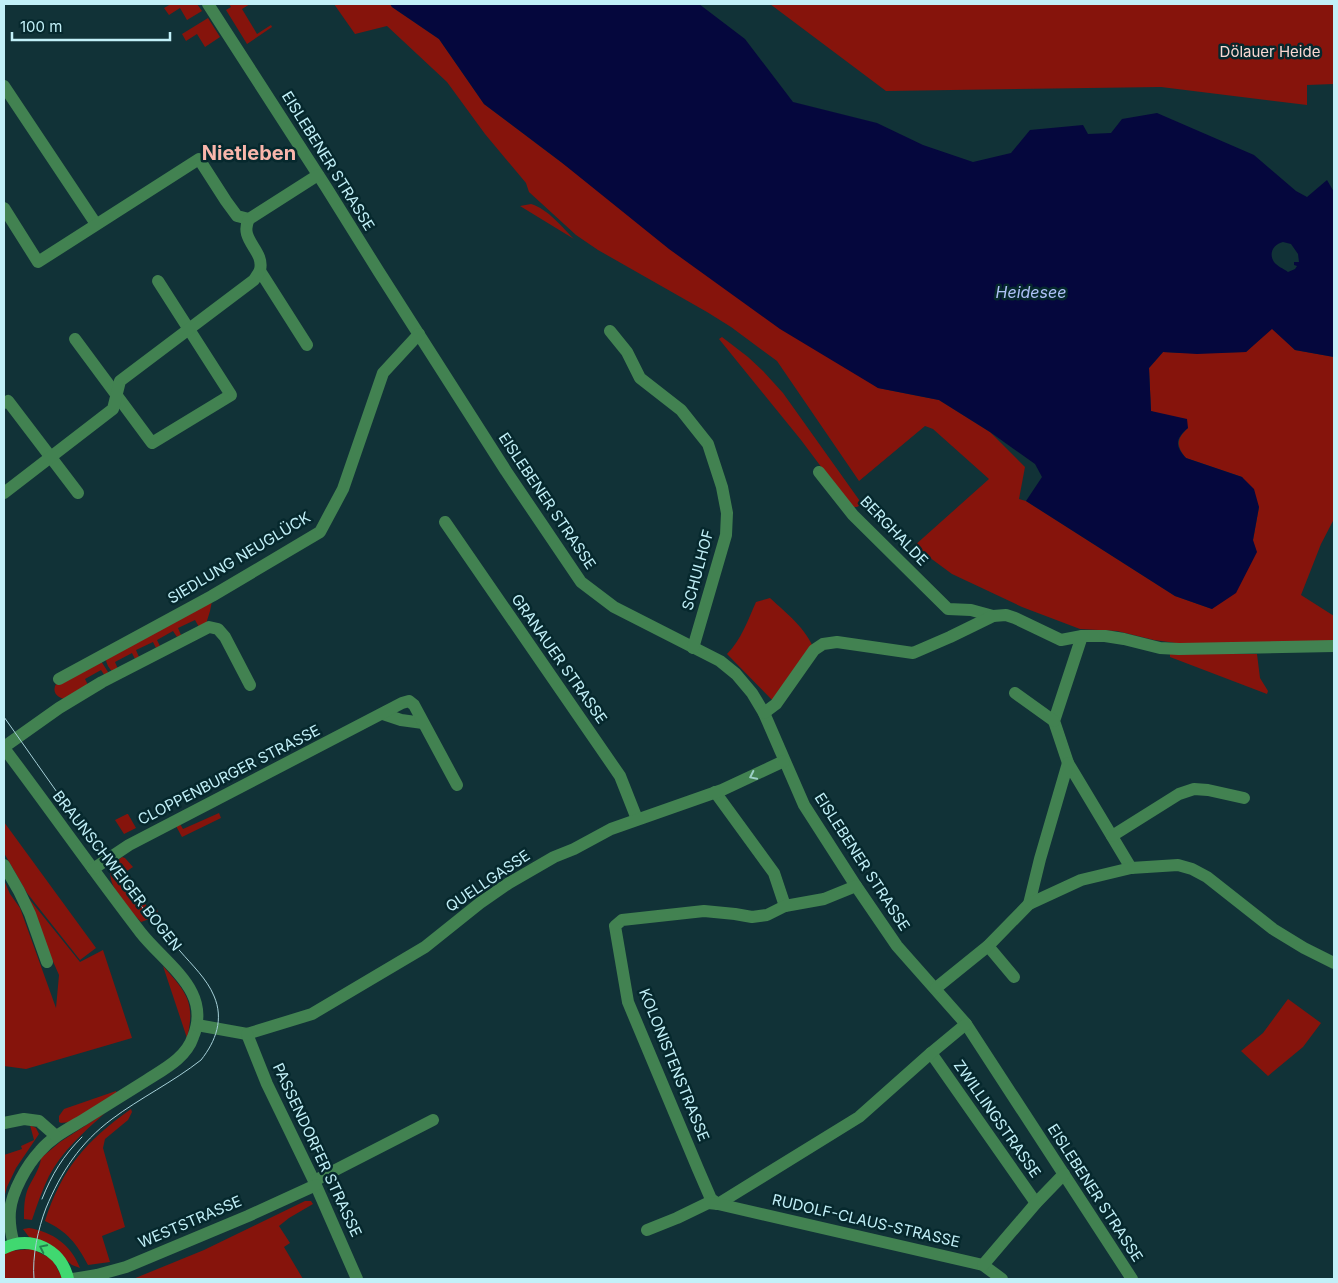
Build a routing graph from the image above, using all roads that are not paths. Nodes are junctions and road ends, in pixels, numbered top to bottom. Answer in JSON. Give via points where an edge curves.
{"nodes":[{"id":1,"x":208,"y":4,"type":"edge"},
{"id":2,"x":4,"y":86,"type":"edge"},
{"id":3,"x":318,"y":175,"type":"junction"},
{"id":4,"x":4,"y":208,"type":"edge"},
{"id":5,"x":249,"y":219,"type":"junction"},
{"id":6,"x":96,"y":224,"type":"junction"},
{"id":7,"x":260,"y":271,"type":"junction"},
{"id":8,"x":158,"y":281,"type":"dead end"},
{"id":9,"x":188,"y":329,"type":"junction"},
{"id":10,"x":610,"y":331,"type":"dead end"},
{"id":11,"x":419,"y":334,"type":"junction"},
{"id":12,"x":75,"y":339,"type":"dead end"},
{"id":13,"x":307,"y":345,"type":"dead end"},
{"id":14,"x":116,"y":395,"type":"junction"},
{"id":15,"x":4,"y":402,"type":"edge"},
{"id":16,"x":50,"y":458,"type":"junction"},
{"id":17,"x":819,"y":472,"type":"dead end"},
{"id":18,"x":4,"y":493,"type":"edge"},
{"id":19,"x":78,"y":493,"type":"dead end"},
{"id":20,"x":445,"y":522,"type":"dead end"},
{"id":21,"x":948,"y":609,"type":"junction"},
{"id":22,"x":993,"y":616,"type":"junction"},
{"id":23,"x":969,"y":628,"type":"junction"},
{"id":24,"x":1082,"y":636,"type":"junction"},
{"id":25,"x":1334,"y":646,"type":"edge"},
{"id":26,"x":693,"y":648,"type":"junction"},
{"id":27,"x":59,"y":679,"type":"dead end"},
{"id":28,"x":250,"y":685,"type":"dead end"},
{"id":29,"x":1015,"y":693,"type":"dead end"},
{"id":30,"x":764,"y":713,"type":"junction"},
{"id":31,"x":383,"y":714,"type":"junction"},
{"id":32,"x":1054,"y":721,"type":"junction"},
{"id":33,"x":423,"y":723,"type":"junction"},
{"id":34,"x":4,"y":747,"type":"edge"},
{"id":35,"x":784,"y":761,"type":"junction"},
{"id":36,"x":1068,"y":763,"type":"junction"},
{"id":37,"x":457,"y":786,"type":"dead end"},
{"id":38,"x":719,"y":791,"type":"junction"},
{"id":39,"x":1244,"y":798,"type":"dead end"},
{"id":40,"x":638,"y":819,"type":"junction"},
{"id":41,"x":1112,"y":836,"type":"junction"},
{"id":42,"x":4,"y":865,"type":"edge"},
{"id":43,"x":1131,"y":868,"type":"junction"},
{"id":44,"x":92,"y":869,"type":"junction"},
{"id":45,"x":856,"y":886,"type":"junction"},
{"id":46,"x":1029,"y":904,"type":"junction"},
{"id":47,"x":785,"y":906,"type":"junction"},
{"id":48,"x":988,"y":946,"type":"junction"},
{"id":49,"x":47,"y":962,"type":"dead end"},
{"id":50,"x":1334,"y":963,"type":"edge"},
{"id":51,"x":1014,"y":977,"type":"dead end"},
{"id":52,"x":936,"y":988,"type":"junction"},
{"id":53,"x":966,"y":1024,"type":"junction"},
{"id":54,"x":197,"y":1025,"type":"junction"},
{"id":55,"x":247,"y":1034,"type":"junction"},
{"id":56,"x":931,"y":1053,"type":"junction"},
{"id":57,"x":433,"y":1120,"type":"dead end"},
{"id":58,"x":4,"y":1124,"type":"edge"},
{"id":59,"x":56,"y":1136,"type":"junction"},
{"id":60,"x":1064,"y":1174,"type":"junction"},
{"id":61,"x":315,"y":1183,"type":"junction"},
{"id":62,"x":1036,"y":1203,"type":"junction"},
{"id":63,"x":718,"y":1204,"type":"junction"},
{"id":64,"x":647,"y":1230,"type":"dead end"},
{"id":65,"x":9,"y":1246,"type":"edge"},
{"id":66,"x":983,"y":1265,"type":"junction"},
{"id":67,"x":68,"y":1279,"type":"edge"},
{"id":68,"x":73,"y":1279,"type":"edge"},
{"id":69,"x":357,"y":1279,"type":"edge"},
{"id":70,"x":1002,"y":1279,"type":"edge"},
{"id":71,"x":1132,"y":1279,"type":"edge"}],
"edges":[{"from":1,"to":3,"type":"street","name":"EISLEBENER STRASSE"},
{"from":2,"to":6,"type":"street"},
{"from":3,"to":5,"type":"street"},
{"from":3,"to":11,"type":"street","name":"EISLEBENER STRASSE"},
{"from":4,"to":6,"type":"street","via":[[38,262]]},
{"from":5,"to":6,"type":"street","via":[[237,216],[199,159]]},
{"from":5,"to":7,"type":"street","via":[[246,231],[260,259]]},
{"from":7,"to":9,"type":"street","via":[[254,280]]},
{"from":7,"to":13,"type":"street"},
{"from":8,"to":9,"type":"street"},
{"from":9,"to":14,"type":"street","via":[[120,381]]},
{"from":9,"to":14,"type":"street","via":[[231,395],[152,443]]},
{"from":10,"to":26,"type":"street","name":"SCHULHOF","via":[[627,352],[640,378],[681,410],[708,444],[722,487],[727,513],[726,535]]},
{"from":11,"to":26,"type":"street","name":"EISLEBENER STRASSE","via":[[581,582],[614,607]]},
{"from":11,"to":27,"type":"street","name":"SIEDLUNG NEUGLÜCK","via":[[383,373],[343,489],[320,532],[212,596]]},
{"from":12,"to":14,"type":"street"},
{"from":14,"to":16,"type":"street","via":[[113,409]]},
{"from":15,"to":16,"type":"street","via":[[8,402]]},
{"from":16,"to":18,"type":"street"},
{"from":16,"to":19,"type":"street"},
{"from":17,"to":21,"type":"street","name":"BERGHALDE","via":[[853,515]]},
{"from":20,"to":40,"type":"street","name":"GRANAUER STRASSE","via":[[620,776]]},
{"from":21,"to":22,"type":"street","via":[[971,610]]},
{"from":21,"to":23,"type":"street","name":"BERGHALDE"},
{"from":22,"to":23,"type":"street"},
{"from":22,"to":24,"type":"street","via":[[1015,618],[1061,640]]},
{"from":23,"to":30,"type":"street","via":[[913,653],[837,642],[823,644],[814,650],[776,704]]},
{"from":24,"to":25,"type":"street","via":[[1124,639],[1160,648]]},
{"from":24,"to":32,"type":"street"},
{"from":26,"to":30,"type":"street","name":"EISLEBENER STRASSE","via":[[736,674]]},
{"from":28,"to":34,"type":"street","via":[[225,638],[218,629],[209,627],[102,682]]},
{"from":29,"to":32,"type":"street"},
{"from":30,"to":35,"type":"street","name":"EISLEBENER STRASSE"},
{"from":31,"to":33,"type":"street"},
{"from":31,"to":33,"type":"street","name":"CLOPPENBURGER STRASSE","via":[[409,701]]},
{"from":31,"to":44,"type":"street","name":"CLOPPENBURGER STRASSE","via":[[129,845]]},
{"from":32,"to":36,"type":"street"},
{"from":33,"to":37,"type":"street","name":"CLOPPENBURGER STRASSE"},
{"from":34,"to":44,"type":"street","name":"BRAUNSCHWEIGER BOGEN"},
{"from":35,"to":38,"type":"street","name":"QUELLGASSE","one_way":true},
{"from":35,"to":45,"type":"street","name":"EISLEBENER STRASSE","via":[[804,805]]},
{"from":36,"to":41,"type":"street"},
{"from":36,"to":46,"type":"street"},
{"from":38,"to":40,"type":"street","name":"QUELLGASSE"},
{"from":38,"to":47,"type":"street","via":[[774,873]]},
{"from":39,"to":41,"type":"street","via":[[1194,789],[1179,794]]},
{"from":40,"to":55,"type":"street","name":"QUELLGASSE","via":[[554,857],[509,883],[425,946],[312,1014]]},
{"from":41,"to":43,"type":"street"},
{"from":42,"to":49,"type":"street","via":[[30,914]]},
{"from":43,"to":46,"type":"street","via":[[1081,880]]},
{"from":43,"to":50,"type":"street","via":[[1178,865],[1192,869],[1207,877],[1272,929]]},
{"from":44,"to":54,"type":"street","name":"BRAUNSCHWEIGER BOGEN","via":[[192,993]]},
{"from":45,"to":47,"type":"street","via":[[824,899]]},
{"from":45,"to":52,"type":"street","name":"EISLEBENER STRASSE","via":[[897,946]]},
{"from":46,"to":48,"type":"street"},
{"from":47,"to":63,"type":"street","name":"KOLONISTENSTRASSE","via":[[767,915],[752,917],[704,911],[622,920],[614,926],[628,1002],[698,1170],[711,1199]]},
{"from":48,"to":51,"type":"street"},
{"from":48,"to":52,"type":"street"},
{"from":52,"to":53,"type":"street","name":"EISLEBENER STRASSE"},
{"from":53,"to":56,"type":"street"},
{"from":53,"to":60,"type":"street","name":"EISLEBENER STRASSE"},
{"from":54,"to":55,"type":"street"},
{"from":54,"to":59,"type":"street","via":[[190,1045],[179,1058]]},
{"from":55,"to":61,"type":"street","name":"PASSENDORFER STRASSE"},
{"from":56,"to":62,"type":"street","name":"ZWILLINGSTRASSE"},
{"from":56,"to":63,"type":"street","via":[[859,1117]]},
{"from":57,"to":61,"type":"street","name":"WESTSTRASSE"},
{"from":58,"to":59,"type":"street","via":[[24,1119],[40,1121]]},
{"from":59,"to":65,"type":"street","via":[[40,1150],[22,1176],[10,1210]]},
{"from":60,"to":62,"type":"street"},
{"from":60,"to":71,"type":"street","name":"EISLEBENER STRASSE"},
{"from":61,"to":68,"type":"street","name":"WESTSTRASSE","via":[[248,1216],[126,1267]]},
{"from":61,"to":69,"type":"street","name":"PASSENDORFER STRASSE"},
{"from":62,"to":66,"type":"street"},
{"from":63,"to":64,"type":"street","via":[[708,1202]]},
{"from":63,"to":66,"type":"street","name":"RUDOLF-CLAUS-STRASSE"},
{"from":67,"to":65,"type":"main road","one_way":true,"via":[[59,1260],[47,1249],[24,1243]]},
{"from":66,"to":70,"type":"street","name":"RUDOLF-CLAUS-STRASSE"}]}
